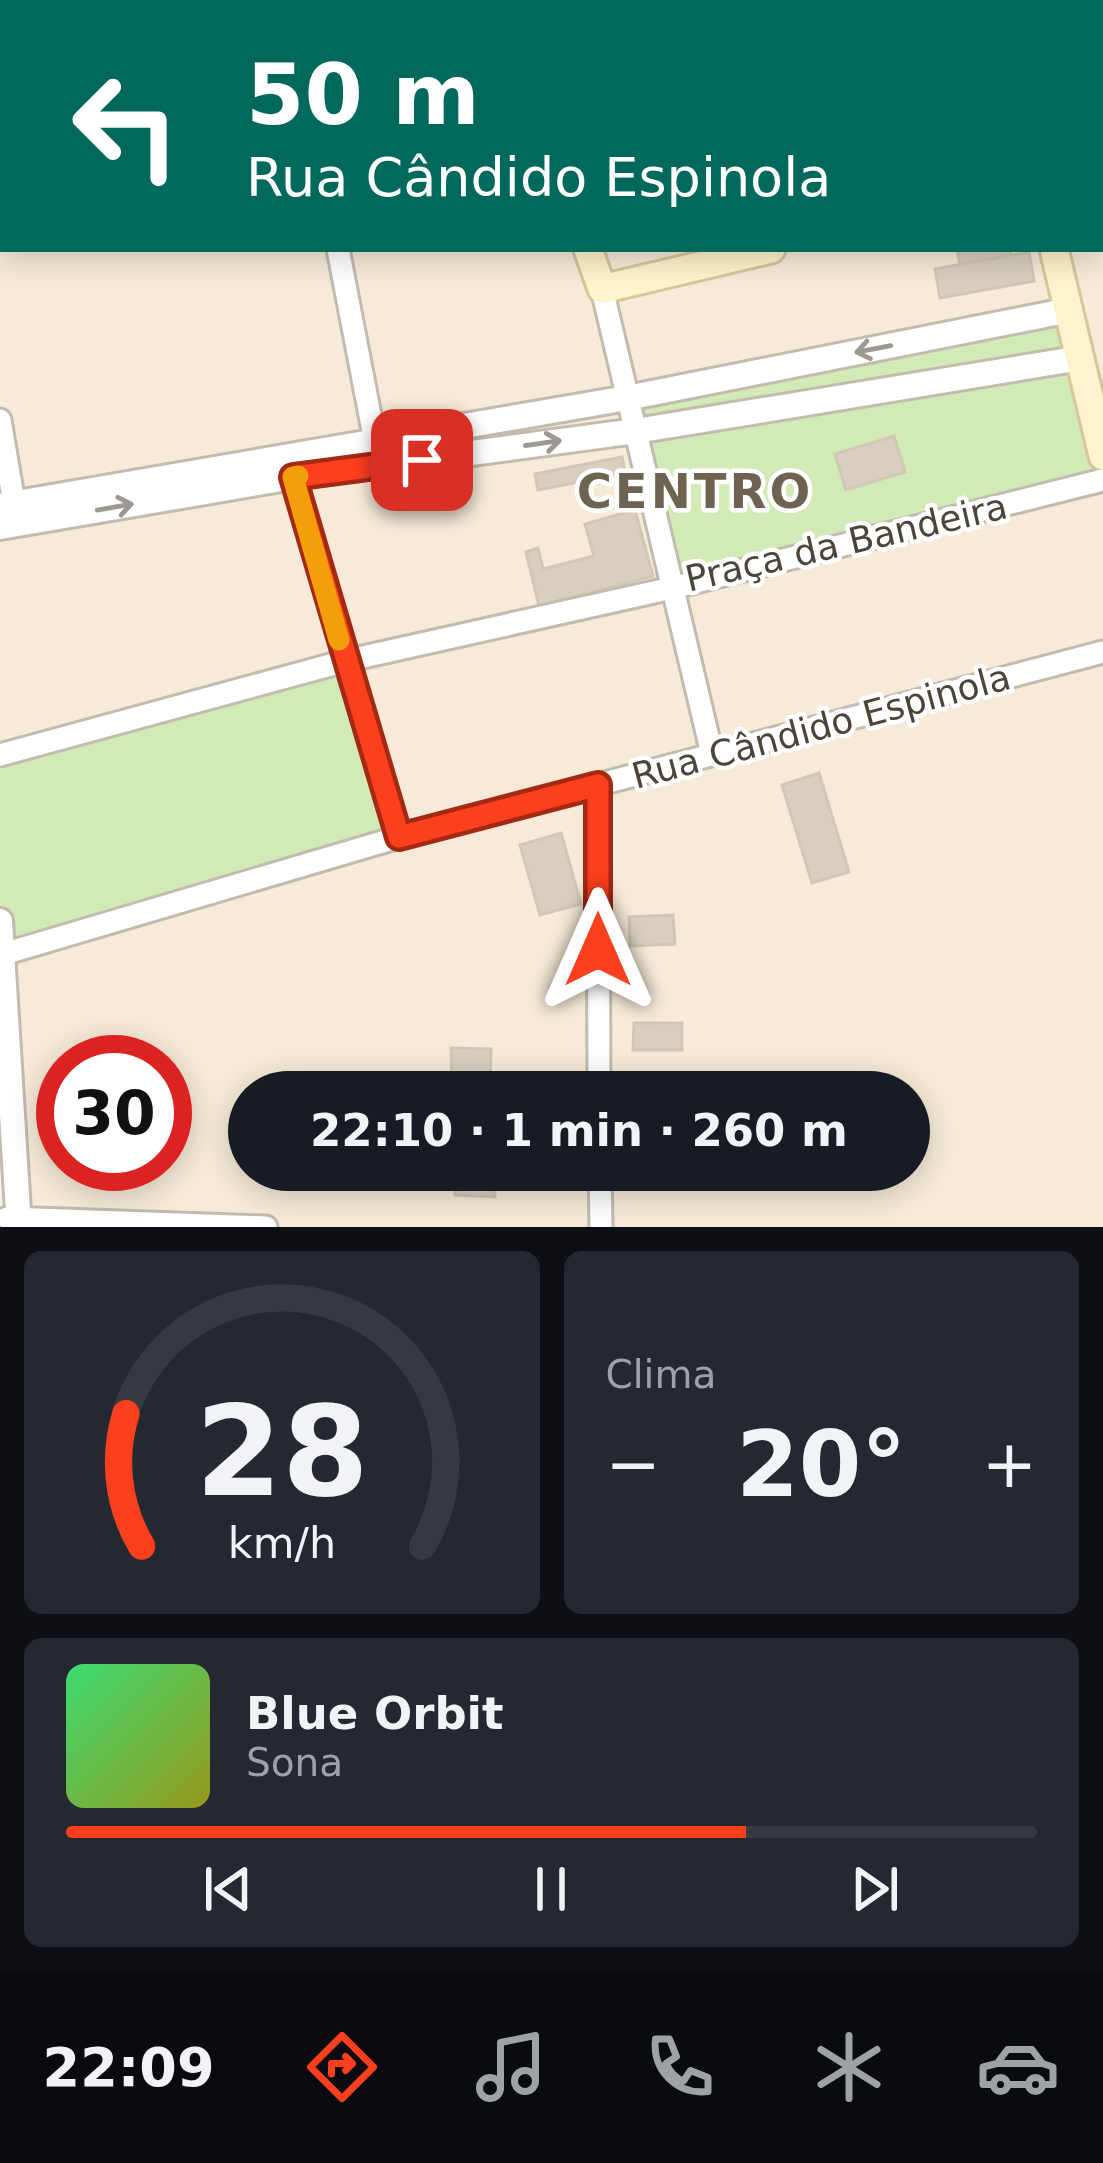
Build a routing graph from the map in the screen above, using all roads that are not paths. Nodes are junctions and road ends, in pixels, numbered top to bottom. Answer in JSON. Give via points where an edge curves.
{"nodes":[{"id":1,"x":339,"y":252,"type":"edge"},
{"id":2,"x":589,"y":252,"type":"edge"},
{"id":3,"x":758,"y":252,"type":"edge"},
{"id":4,"x":1055,"y":252,"type":"edge"},
{"id":5,"x":602,"y":289,"type":"junction"},
{"id":6,"x":1070,"y":310,"type":"junction"},
{"id":7,"x":919,"y":340,"type":"junction"},
{"id":8,"x":1081,"y":358,"type":"junction"},
{"id":9,"x":768,"y":370,"type":"junction"},
{"id":10,"x":930,"y":383,"type":"junction"},
{"id":11,"x":627,"y":398,"type":"junction"},
{"id":12,"x":778,"y":408,"type":"junction"},
{"id":13,"x":0,"y":420,"type":"edge"},
{"id":14,"x":636,"y":431,"type":"junction"},
{"id":15,"x":375,"y":441,"type":"junction"},
{"id":16,"x":1103,"y":456,"type":"edge"},
{"id":17,"x":290,"y":467,"type":"junction"},
{"id":18,"x":1103,"y":480,"type":"edge"},
{"id":19,"x":7,"y":504,"type":"edge"},
{"id":20,"x":0,"y":527,"type":"edge"},
{"id":21,"x":672,"y":588,"type":"junction"},
{"id":22,"x":1103,"y":652,"type":"edge"},
{"id":23,"x":345,"y":662,"type":"junction"},
{"id":24,"x":712,"y":754,"type":"junction"},
{"id":25,"x":0,"y":755,"type":"edge"},
{"id":26,"x":598,"y":785,"type":"junction"},
{"id":27,"x":399,"y":837,"type":"junction"},
{"id":28,"x":0,"y":921,"type":"edge"},
{"id":29,"x":1,"y":957,"type":"edge"},
{"id":30,"x":599,"y":1071,"type":"edge"},
{"id":31,"x":0,"y":1090,"type":"edge"},
{"id":32,"x":600,"y":1191,"type":"edge"},
{"id":33,"x":13,"y":1223,"type":"edge"},
{"id":34,"x":266,"y":1227,"type":"edge"},
{"id":35,"x":601,"y":1227,"type":"edge"}],
"edges":[{"from":1,"to":15,"type":"street"},
{"from":2,"to":5,"type":"main road"},
{"from":3,"to":5,"type":"main road"},
{"from":4,"to":6,"type":"main road"},
{"from":5,"to":11,"type":"street","name":"Praça da Bandeira"},
{"from":6,"to":7,"type":"street"},
{"from":6,"to":8,"type":"main road"},
{"from":7,"to":9,"type":"street","one_way":true},
{"from":7,"to":10,"type":"street"},
{"from":8,"to":10,"type":"street"},
{"from":8,"to":16,"type":"main road"},
{"from":9,"to":11,"type":"street"},
{"from":9,"to":12,"type":"street"},
{"from":10,"to":12,"type":"street"},
{"from":11,"to":14,"type":"street","name":"Praça da Bandeira"},
{"from":11,"to":15,"type":"street"},
{"from":12,"to":14,"type":"street"},
{"from":13,"to":19,"type":"street"},
{"from":17,"to":14,"type":"street","one_way":true},
{"from":14,"to":21,"type":"street","name":"Praça da Bandeira"},
{"from":15,"to":17,"type":"street"},
{"from":17,"to":19,"type":"street"},
{"from":20,"to":17,"type":"street","one_way":true},
{"from":17,"to":23,"type":"lane"},
{"from":18,"to":21,"type":"street","name":"Praça da Bandeira"},
{"from":21,"to":23,"type":"street"},
{"from":21,"to":24,"type":"street"},
{"from":22,"to":24,"type":"street","name":"Rua Cândido Espinola"},
{"from":23,"to":25,"type":"street"},
{"from":23,"to":27,"type":"street"},
{"from":24,"to":26,"type":"street","name":"Rua Cândido Espinola"},
{"from":26,"to":27,"type":"street","name":"Rua Cândido Espinola"},
{"from":26,"to":30,"type":"street"},
{"from":27,"to":29,"type":"street","name":"Rua Cândido Espinola"},
{"from":28,"to":29,"type":"street"},
{"from":29,"to":33,"type":"street"},
{"from":31,"to":33,"type":"street"},
{"from":32,"to":35,"type":"street"},
{"from":33,"to":34,"type":"street"}]}
